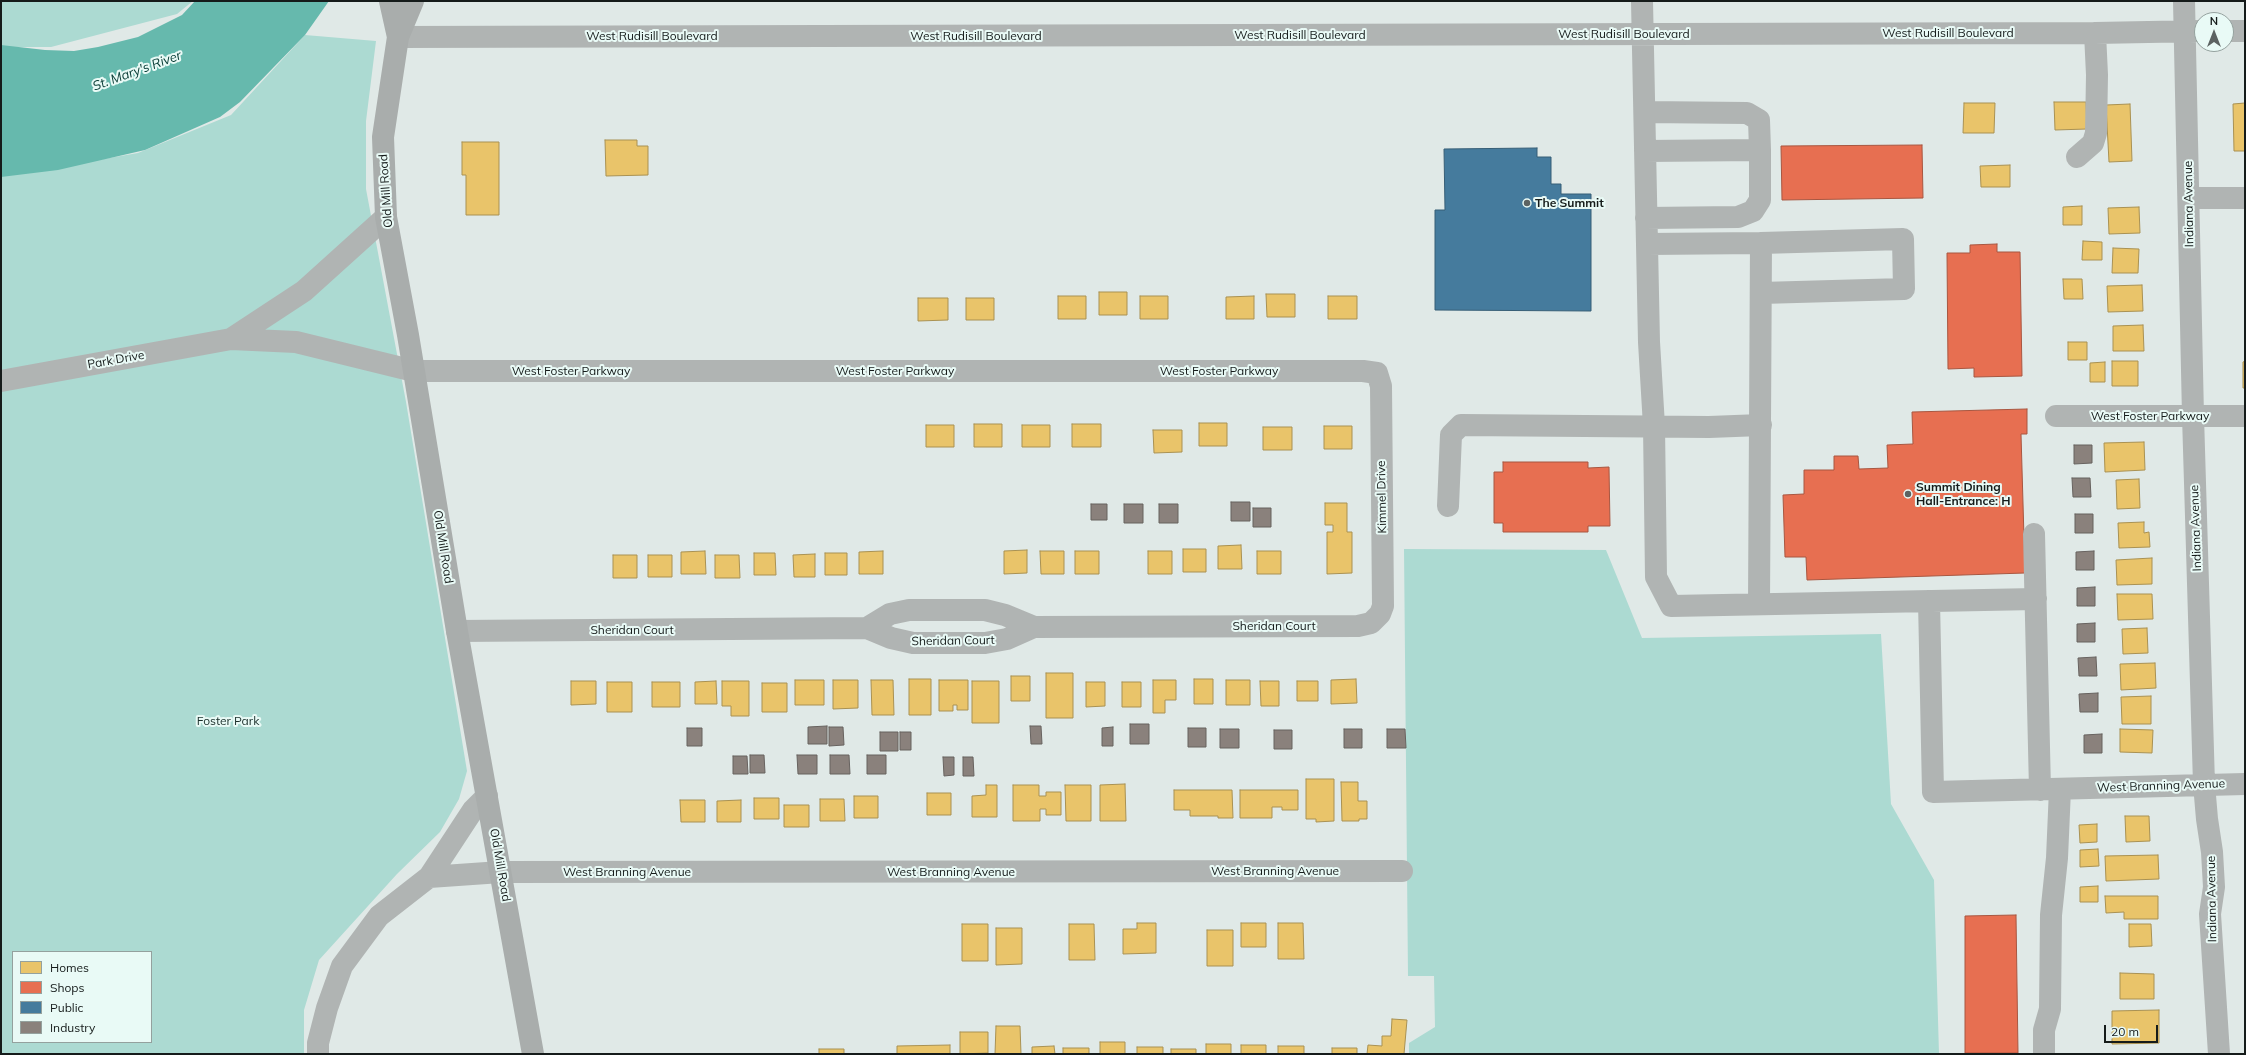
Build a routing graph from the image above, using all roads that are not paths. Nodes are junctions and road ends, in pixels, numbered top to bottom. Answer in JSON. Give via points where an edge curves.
{"nodes":[{"id":1,"x":390,"y":1,"type":"edge"},
{"id":2,"x":413,"y":1,"type":"edge"},
{"id":3,"x":1642,"y":1,"type":"edge"},
{"id":4,"x":2184,"y":1,"type":"edge"},
{"id":5,"x":2193,"y":31,"type":"edge"},
{"id":6,"x":2234,"y":31,"type":"edge"},
{"id":7,"x":2245,"y":31,"type":"edge"},
{"id":8,"x":2095,"y":33,"type":"junction"},
{"id":9,"x":1642,"y":34,"type":"junction"},
{"id":10,"x":398,"y":37,"type":"junction"},
{"id":11,"x":1645,"y":112,"type":"junction"},
{"id":12,"x":1760,"y":150,"type":"junction"},
{"id":13,"x":1646,"y":151,"type":"junction"},
{"id":14,"x":2077,"y":157,"type":"dead end"},
{"id":15,"x":2189,"y":198,"type":"junction"},
{"id":16,"x":2245,"y":198,"type":"edge"},
{"id":17,"x":386,"y":217,"type":"junction"},
{"id":18,"x":1646,"y":218,"type":"junction"},
{"id":19,"x":1761,"y":243,"type":"junction"},
{"id":20,"x":1647,"y":244,"type":"junction"},
{"id":21,"x":1761,"y":293,"type":"junction"},
{"id":22,"x":231,"y":339,"type":"junction"},
{"id":23,"x":414,"y":371,"type":"junction"},
{"id":24,"x":1377,"y":373,"type":"joint"},
{"id":25,"x":1,"y":381,"type":"edge"},
{"id":26,"x":2056,"y":416,"type":"dead end"},
{"id":27,"x":2193,"y":416,"type":"junction"},
{"id":28,"x":2245,"y":416,"type":"edge"},
{"id":29,"x":1761,"y":425,"type":"junction"},
{"id":30,"x":1654,"y":426,"type":"junction"},
{"id":31,"x":1448,"y":506,"type":"dead end"},
{"id":32,"x":2034,"y":534,"type":"dead end"},
{"id":33,"x":2036,"y":599,"type":"junction"},
{"id":34,"x":1929,"y":601,"type":"junction"},
{"id":35,"x":1759,"y":604,"type":"junction"},
{"id":36,"x":1376,"y":620,"type":"joint"},
{"id":37,"x":867,"y":628,"type":"junction"},
{"id":38,"x":1034,"y":628,"type":"junction"},
{"id":39,"x":457,"y":631,"type":"junction"},
{"id":40,"x":2204,"y":784,"type":"junction"},
{"id":41,"x":2245,"y":784,"type":"edge"},
{"id":42,"x":2059,"y":789,"type":"junction"},
{"id":43,"x":487,"y":796,"type":"junction"},
{"id":44,"x":1402,"y":871,"type":"dead end"},
{"id":45,"x":501,"y":872,"type":"junction"},
{"id":46,"x":429,"y":877,"type":"junction"},
{"id":47,"x":318,"y":1054,"type":"edge"},
{"id":48,"x":533,"y":1054,"type":"edge"},
{"id":49,"x":2044,"y":1054,"type":"edge"},
{"id":50,"x":2219,"y":1054,"type":"edge"}],
"edges":[{"from":1,"to":10,"type":"main road"},
{"from":2,"to":10,"type":"main road"},
{"from":3,"to":9,"type":"street"},
{"from":4,"to":5,"type":"street","name":"Indiana Avenue"},
{"from":5,"to":8,"type":"street","name":"West Rudisill Boulevard"},
{"from":5,"to":15,"type":"street","name":"Indiana Avenue"},
{"from":6,"to":7,"type":"street"},
{"from":8,"to":9,"type":"street","name":"West Rudisill Boulevard"},
{"from":8,"to":14,"type":"street","via":[[2096,133],[2093,142]]},
{"from":9,"to":10,"type":"street","name":"West Rudisill Boulevard"},
{"from":9,"to":11,"type":"street"},
{"from":10,"to":17,"type":"main road","name":"Old Mill Road","via":[[383,137]]},
{"from":11,"to":12,"type":"street","via":[[1747,113],[1759,120]]},
{"from":11,"to":13,"type":"street"},
{"from":12,"to":13,"type":"street"},
{"from":12,"to":18,"type":"street","via":[[1760,200],[1753,211],[1738,217]]},
{"from":13,"to":18,"type":"street"},
{"from":15,"to":16,"type":"street"},
{"from":15,"to":27,"type":"street","name":"Indiana Avenue"},
{"from":17,"to":22,"type":"street","name":"Park Drive","via":[[304,291]]},
{"from":17,"to":23,"type":"main road","name":"Old Mill Road"},
{"from":18,"to":20,"type":"street"},
{"from":19,"to":20,"type":"street"},
{"from":19,"to":21,"type":"street"},
{"from":19,"to":21,"type":"street","via":[[1903,239],[1904,289]]},
{"from":20,"to":30,"type":"street"},
{"from":21,"to":29,"type":"street"},
{"from":22,"to":23,"type":"street","name":"Park Drive","via":[[296,342]]},
{"from":22,"to":25,"type":"street","name":"Park Drive"},
{"from":23,"to":24,"type":"street","name":"West Foster Parkway"},
{"from":23,"to":39,"type":"main road","name":"Old Mill Road"},
{"from":24,"to":36,"type":"street","name":"Kimmel Drive","via":[[1381,386],[1383,606]]},
{"from":26,"to":27,"type":"street","name":"West Foster Parkway"},
{"from":27,"to":28,"type":"street","name":"West Foster Parkway"},
{"from":27,"to":40,"type":"street","name":"Indiana Avenue"},
{"from":29,"to":30,"type":"street"},
{"from":29,"to":35,"type":"street"},
{"from":30,"to":31,"type":"street","via":[[1461,425],[1451,435]]},
{"from":30,"to":35,"type":"street","via":[[1656,577],[1671,606]]},
{"from":32,"to":33,"type":"street"},
{"from":33,"to":34,"type":"street"},
{"from":33,"to":42,"type":"street"},
{"from":34,"to":35,"type":"street"},
{"from":34,"to":42,"type":"street","name":"West Branning Avenue","via":[[1933,792]]},
{"from":36,"to":38,"type":"street","name":"Sheridan Court","via":[[1358,626]]},
{"from":37,"to":38,"type":"street","name":"Sheridan Court","via":[[890,638],[913,643],[985,643],[1007,639]]},
{"from":37,"to":38,"type":"street","via":[[890,614],[909,610],[985,610],[1005,615]]},
{"from":37,"to":39,"type":"street","name":"Sheridan Court"},
{"from":39,"to":43,"type":"main road","name":"Old Mill Road"},
{"from":40,"to":41,"type":"street","name":"West Branning Avenue"},
{"from":40,"to":42,"type":"street","name":"West Branning Avenue"},
{"from":40,"to":50,"type":"street","name":"Indiana Avenue","via":[[2214,887],[2210,914]]},
{"from":42,"to":49,"type":"street","via":[[2057,858],[2051,916],[2050,1009],[2044,1030]]},
{"from":43,"to":45,"type":"main road","name":"Old Mill Road"},
{"from":43,"to":46,"type":"street","via":[[473,810]]},
{"from":44,"to":45,"type":"street","name":"West Branning Avenue"},
{"from":45,"to":46,"type":"street","name":"West Branning Avenue"},
{"from":45,"to":48,"type":"main road","name":"Old Mill Road"},
{"from":46,"to":47,"type":"street","via":[[379,916],[342,966],[327,1008],[318,1043]]}]}
